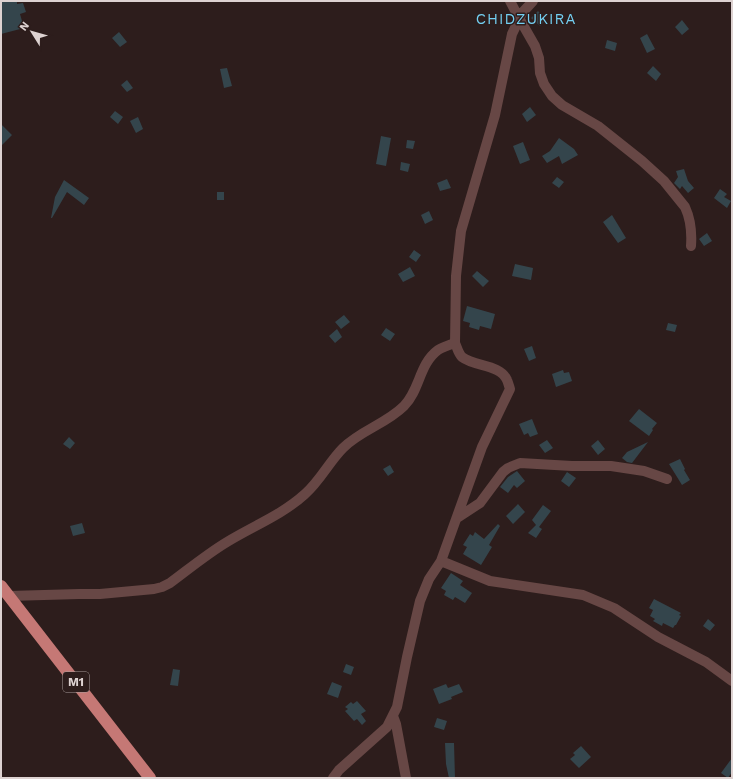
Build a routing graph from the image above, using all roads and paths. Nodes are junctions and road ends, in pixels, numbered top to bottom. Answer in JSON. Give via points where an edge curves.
{"nodes":[{"id":1,"x":510,"y":1,"type":"edge"},
{"id":2,"x":533,"y":1,"type":"edge"},
{"id":3,"x":518,"y":18,"type":"junction"},
{"id":4,"x":691,"y":246,"type":"dead end"},
{"id":5,"x":455,"y":343,"type":"junction"},
{"id":6,"x":668,"y":479,"type":"dead end"},
{"id":7,"x":457,"y":518,"type":"junction"},
{"id":8,"x":441,"y":561,"type":"junction"},
{"id":9,"x":1,"y":586,"type":"edge"},
{"id":10,"x":9,"y":596,"type":"junction"},
{"id":11,"x":732,"y":681,"type":"edge"},
{"id":12,"x":393,"y":716,"type":"junction"},
{"id":13,"x":150,"y":778,"type":"edge"},
{"id":14,"x":333,"y":778,"type":"edge"},
{"id":15,"x":406,"y":778,"type":"edge"}],
"edges":[{"from":1,"to":3,"type":"street"},
{"from":2,"to":3,"type":"street"},
{"from":3,"to":4,"type":"street","via":[[535,46],[540,73],[552,96],[562,105],[598,126],[642,160],[664,181],[685,207],[692,236]]},
{"from":3,"to":5,"type":"street","via":[[512,34],[495,115],[461,232],[456,276]]},
{"from":5,"to":7,"type":"street","via":[[462,356],[476,364],[499,371],[507,379],[510,389],[482,447]]},
{"from":5,"to":10,"type":"street","via":[[439,350],[430,358],[404,406],[343,447],[306,494],[289,507],[226,543],[170,583],[154,589],[100,594]]},
{"from":6,"to":7,"type":"street","via":[[611,466],[520,463],[503,472],[480,503]]},
{"from":7,"to":8,"type":"street"},
{"from":8,"to":11,"type":"street","via":[[490,581],[583,595],[614,608],[658,637],[706,662]]},
{"from":8,"to":12,"type":"street","via":[[429,579],[420,601]]},
{"from":9,"to":10,"type":"highway","number":"M1"},
{"from":10,"to":13,"type":"highway","number":"M1"},
{"from":12,"to":14,"type":"street","via":[[387,727]]},
{"from":12,"to":15,"type":"street"}]}
